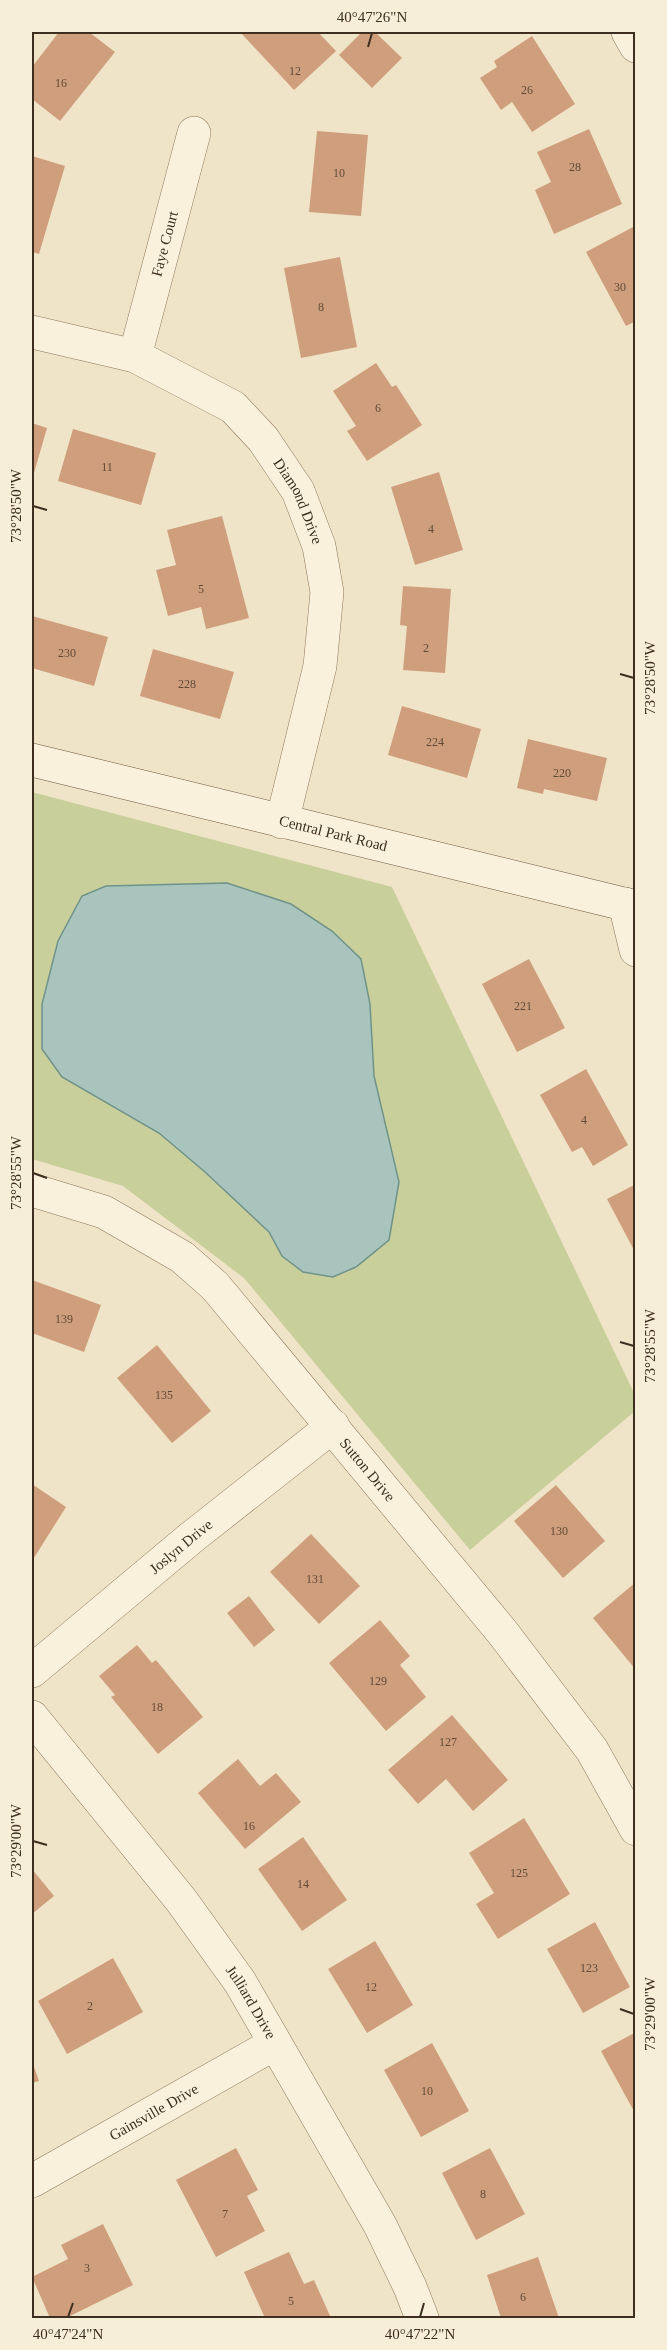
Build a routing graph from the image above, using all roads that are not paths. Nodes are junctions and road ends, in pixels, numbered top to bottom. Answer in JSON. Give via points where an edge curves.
{"nodes":[{"id":1,"x":628,"y":32,"type":"edge"},
{"id":2,"x":636,"y":46,"type":"edge"},
{"id":3,"x":194,"y":133,"type":"dead end"},
{"id":4,"x":32,"y":332,"type":"edge"},
{"id":5,"x":135,"y":356,"type":"junction"},
{"id":6,"x":32,"y":760,"type":"edge"},
{"id":7,"x":282,"y":822,"type":"junction"},
{"id":8,"x":630,"y":905,"type":"edge"},
{"id":9,"x":636,"y":950,"type":"edge"},
{"id":10,"x":32,"y":1190,"type":"edge"},
{"id":11,"x":333,"y":1426,"type":"junction"},
{"id":12,"x":32,"y":1671,"type":"edge"},
{"id":13,"x":32,"y":1717,"type":"edge"},
{"id":14,"x":636,"y":1829,"type":"edge"},
{"id":15,"x":274,"y":2044,"type":"junction"},
{"id":16,"x":32,"y":2181,"type":"edge"},
{"id":17,"x":422,"y":2319,"type":"edge"}],
"edges":[{"from":1,"to":2,"type":"street"},
{"from":3,"to":5,"type":"street","name":"Faye Court"},
{"from":4,"to":5,"type":"street","name":"Diamond Drive"},
{"from":5,"to":7,"type":"street","name":"Diamond Drive","via":[[233,407],[263,439],[298,491],[319,546],[327,592],[320,666]]},
{"from":6,"to":7,"type":"street","name":"Central Park Road"},
{"from":7,"to":8,"type":"street","name":"Central Park Road"},
{"from":8,"to":9,"type":"street"},
{"from":10,"to":11,"type":"street","name":"Sutton Drive","via":[[105,1212],[182,1257],[215,1286]]},
{"from":11,"to":12,"type":"street","name":"Joslyn Drive"},
{"from":11,"to":14,"type":"street","name":"Sutton Drive","via":[[503,1633],[592,1750]]},
{"from":13,"to":15,"type":"street","name":"Julliard Drive","via":[[181,1900],[240,1982]]},
{"from":15,"to":16,"type":"street","name":"Gainsville Drive"},
{"from":15,"to":17,"type":"street","name":"Julliard Drive","via":[[380,2225]]}]}
